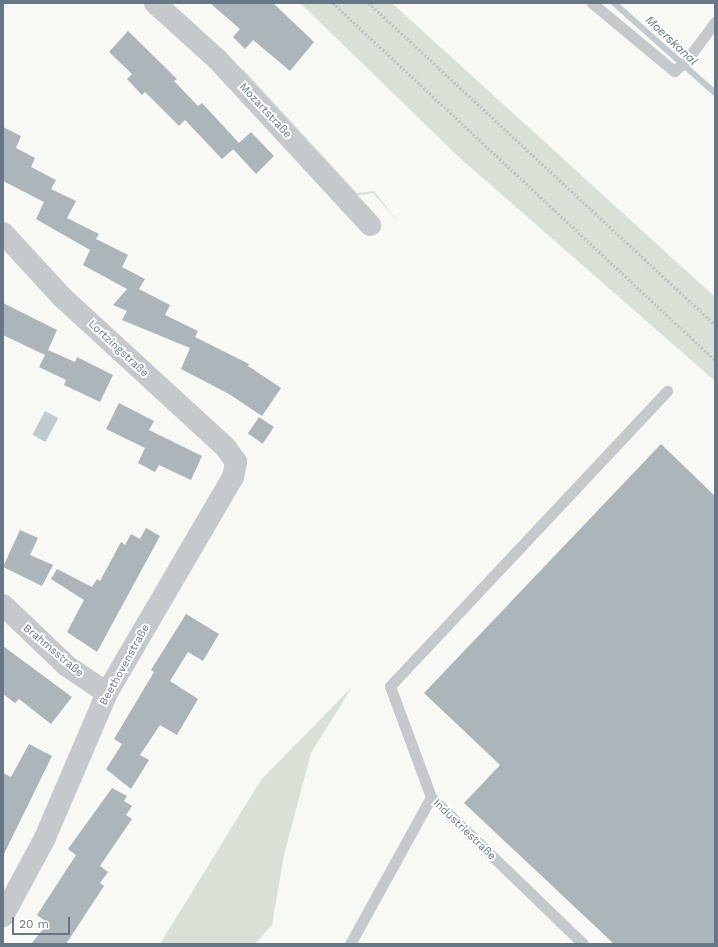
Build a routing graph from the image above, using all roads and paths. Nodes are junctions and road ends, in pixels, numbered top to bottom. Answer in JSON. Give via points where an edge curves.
{"nodes":[{"id":1,"x":155,"y":3,"type":"edge"},
{"id":2,"x":333,"y":3,"type":"edge"},
{"id":3,"x":369,"y":3,"type":"edge"},
{"id":4,"x":592,"y":3,"type":"edge"},
{"id":5,"x":715,"y":22,"type":"edge"},
{"id":6,"x":370,"y":225,"type":"dead end"},
{"id":7,"x":3,"y":233,"type":"edge"},
{"id":8,"x":715,"y":325,"type":"edge"},
{"id":9,"x":715,"y":360,"type":"edge"},
{"id":10,"x":667,"y":391,"type":"dead end"},
{"id":11,"x":236,"y":462,"type":"joint"},
{"id":12,"x":3,"y":605,"type":"edge"},
{"id":13,"x":107,"y":693,"type":"junction"},
{"id":14,"x":431,"y":797,"type":"junction"},
{"id":15,"x":3,"y":916,"type":"edge"},
{"id":16,"x":350,"y":944,"type":"edge"},
{"id":17,"x":584,"y":944,"type":"edge"}],
"edges":[{"from":1,"to":6,"type":"street","name":"Mozartstraße","via":[[217,59]]},
{"from":2,"to":9,"type":"path"},
{"from":3,"to":8,"type":"path"},
{"from":4,"to":5,"type":"lane","via":[[674,70],[686,62]]},
{"from":7,"to":11,"type":"street","name":"Lortzingstraße","via":[[62,297],[226,448]]},
{"from":10,"to":14,"type":"lane","via":[[390,686]]},
{"from":11,"to":13,"type":"street","name":"Beethovenstraße","via":[[233,477]]},
{"from":12,"to":13,"type":"street","name":"Brahmsstraße","via":[[67,666]]},
{"from":13,"to":15,"type":"street","name":"Beethovenstraße","via":[[45,838]]},
{"from":14,"to":16,"type":"lane","name":"Industriestraße"},
{"from":14,"to":17,"type":"lane","name":"Industriestraße"}]}
